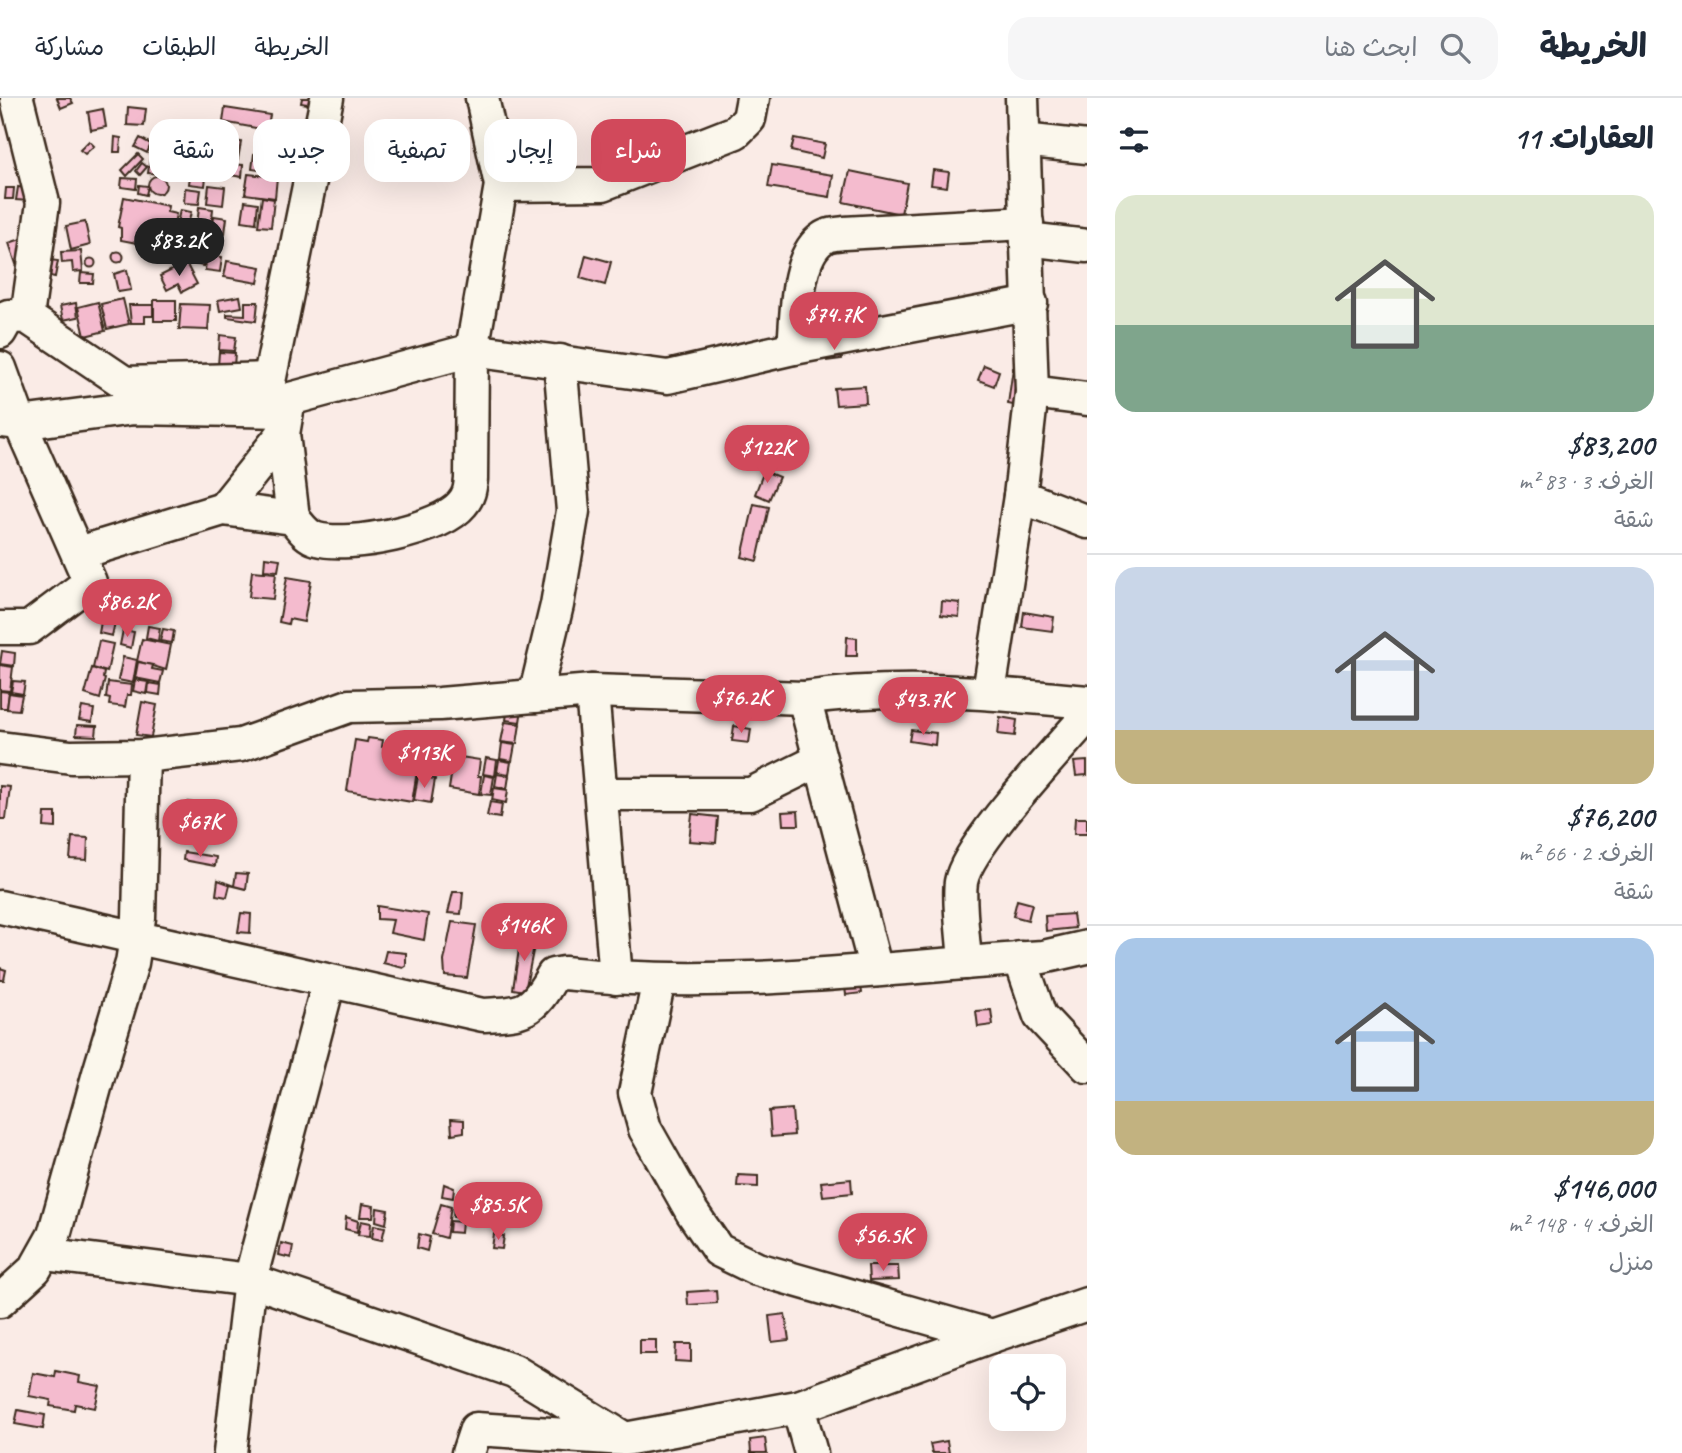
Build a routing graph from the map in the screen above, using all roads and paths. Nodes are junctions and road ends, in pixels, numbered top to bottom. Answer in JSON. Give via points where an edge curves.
{"nodes":[{"id":1,"x":0,"y":98,"type":"edge"},
{"id":2,"x":18,"y":98,"type":"edge"},
{"id":3,"x":327,"y":98,"type":"edge"},
{"id":4,"x":482,"y":98,"type":"edge"},
{"id":5,"x":1022,"y":98,"type":"edge"},
{"id":6,"x":749,"y":99,"type":"edge"},
{"id":7,"x":1023,"y":140,"type":"junction"},
{"id":8,"x":1087,"y":147,"type":"edge"},
{"id":9,"x":501,"y":185,"type":"junction"},
{"id":10,"x":1027,"y":231,"type":"junction"},
{"id":11,"x":1087,"y":246,"type":"edge"},
{"id":12,"x":1031,"y":303,"type":"junction"},
{"id":13,"x":27,"y":317,"type":"junction"},
{"id":14,"x":0,"y":332,"type":"edge"},
{"id":15,"x":794,"y":348,"type":"junction"},
{"id":16,"x":472,"y":350,"type":"junction"},
{"id":17,"x":560,"y":361,"type":"junction"},
{"id":18,"x":0,"y":368,"type":"edge"},
{"id":19,"x":1032,"y":392,"type":"junction"},
{"id":20,"x":129,"y":396,"type":"junction"},
{"id":21,"x":1087,"y":400,"type":"edge"},
{"id":22,"x":276,"y":408,"type":"junction"},
{"id":23,"x":10,"y":422,"type":"edge"},
{"id":24,"x":1020,"y":496,"type":"junction"},
{"id":25,"x":223,"y":509,"type":"junction"},
{"id":26,"x":293,"y":518,"type":"junction"},
{"id":27,"x":1087,"y":522,"type":"edge"},
{"id":28,"x":79,"y":553,"type":"junction"},
{"id":29,"x":0,"y":628,"type":"edge"},
{"id":30,"x":592,"y":691,"type":"junction"},
{"id":31,"x":989,"y":692,"type":"junction"},
{"id":32,"x":535,"y":696,"type":"junction"},
{"id":33,"x":804,"y":698,"type":"junction"},
{"id":34,"x":1087,"y":702,"type":"edge"},
{"id":35,"x":1087,"y":716,"type":"edge"},
{"id":36,"x":0,"y":748,"type":"edge"},
{"id":37,"x":143,"y":756,"type":"junction"},
{"id":38,"x":820,"y":760,"type":"junction"},
{"id":39,"x":601,"y":794,"type":"junction"},
{"id":40,"x":0,"y":907,"type":"edge"},
{"id":41,"x":136,"y":937,"type":"junction"},
{"id":42,"x":1087,"y":947,"type":"edge"},
{"id":43,"x":1020,"y":958,"type":"junction"},
{"id":44,"x":965,"y":962,"type":"junction"},
{"id":45,"x":876,"y":970,"type":"junction"},
{"id":46,"x":616,"y":978,"type":"junction"},
{"id":47,"x":329,"y":981,"type":"junction"},
{"id":48,"x":659,"y":981,"type":"junction"},
{"id":49,"x":1087,"y":1066,"type":"edge"},
{"id":50,"x":44,"y":1254,"type":"junction"},
{"id":51,"x":250,"y":1280,"type":"junction"},
{"id":52,"x":0,"y":1301,"type":"edge"},
{"id":53,"x":1087,"y":1304,"type":"edge"},
{"id":54,"x":992,"y":1336,"type":"junction"},
{"id":55,"x":798,"y":1407,"type":"junction"},
{"id":56,"x":625,"y":1439,"type":"junction"},
{"id":57,"x":230,"y":1453,"type":"edge"},
{"id":58,"x":468,"y":1453,"type":"edge"},
{"id":59,"x":811,"y":1453,"type":"edge"}],
"edges":[{"from":1,"to":2,"type":"street"},
{"from":2,"to":13,"type":"street","via":[[43,203]]},
{"from":3,"to":22,"type":"street"},
{"from":4,"to":9,"type":"street"},
{"from":5,"to":7,"type":"street"},
{"from":6,"to":9,"type":"street","via":[[749,119],[736,132],[603,184]]},
{"from":7,"to":8,"type":"street"},
{"from":7,"to":10,"type":"street"},
{"from":9,"to":16,"type":"street"},
{"from":10,"to":11,"type":"street"},
{"from":10,"to":12,"type":"street"},
{"from":10,"to":15,"type":"street","via":[[825,236],[811,248],[802,271]]},
{"from":12,"to":15,"type":"street"},
{"from":12,"to":19,"type":"street"},
{"from":13,"to":14,"type":"street","via":[[9,316]]},
{"from":13,"to":20,"type":"street"},
{"from":15,"to":17,"type":"street","via":[[668,377]]},
{"from":16,"to":17,"type":"street"},
{"from":16,"to":22,"type":"street"},
{"from":16,"to":26,"type":"street","via":[[471,479],[469,494],[460,507],[426,526],[384,538],[320,540],[308,536]]},
{"from":17,"to":32,"type":"street","via":[[573,511]]},
{"from":18,"to":23,"type":"street"},
{"from":19,"to":21,"type":"street"},
{"from":19,"to":24,"type":"street"},
{"from":20,"to":22,"type":"street"},
{"from":20,"to":23,"type":"street"},
{"from":22,"to":25,"type":"street"},
{"from":22,"to":26,"type":"street"},
{"from":23,"to":28,"type":"street"},
{"from":24,"to":27,"type":"street"},
{"from":24,"to":31,"type":"street"},
{"from":25,"to":26,"type":"street"},
{"from":25,"to":28,"type":"street"},
{"from":28,"to":29,"type":"street","via":[[90,582],[29,628]]},
{"from":30,"to":32,"type":"street"},
{"from":30,"to":33,"type":"street"},
{"from":30,"to":39,"type":"street"},
{"from":31,"to":33,"type":"street","via":[[891,691]]},
{"from":31,"to":34,"type":"street"},
{"from":32,"to":37,"type":"street","via":[[349,706],[241,745]]},
{"from":33,"to":38,"type":"street"},
{"from":35,"to":44,"type":"street","via":[[965,866],[961,883]]},
{"from":36,"to":37,"type":"street","via":[[72,757]]},
{"from":37,"to":41,"type":"street"},
{"from":38,"to":39,"type":"street","via":[[751,794]]},
{"from":38,"to":45,"type":"street"},
{"from":39,"to":46,"type":"street"},
{"from":40,"to":41,"type":"street"},
{"from":41,"to":47,"type":"street"},
{"from":41,"to":50,"type":"street","via":[[54,1235]]},
{"from":42,"to":43,"type":"street"},
{"from":43,"to":44,"type":"street"},
{"from":43,"to":49,"type":"street","via":[[1040,1016]]},
{"from":44,"to":45,"type":"street"},
{"from":45,"to":48,"type":"street"},
{"from":46,"to":47,"type":"street","via":[[552,975],[532,1005],[517,1014],[483,1015]]},
{"from":46,"to":48,"type":"street"},
{"from":47,"to":51,"type":"street"},
{"from":48,"to":54,"type":"street","via":[[635,1093],[645,1129],[718,1250],[757,1269]]},
{"from":50,"to":51,"type":"street"},
{"from":50,"to":52,"type":"street","via":[[35,1269]]},
{"from":51,"to":56,"type":"street","via":[[514,1371]]},
{"from":51,"to":57,"type":"street"},
{"from":53,"to":54,"type":"street"},
{"from":54,"to":55,"type":"street"},
{"from":55,"to":56,"type":"street"},
{"from":55,"to":59,"type":"street"},
{"from":56,"to":58,"type":"street","via":[[476,1429]]}]}
